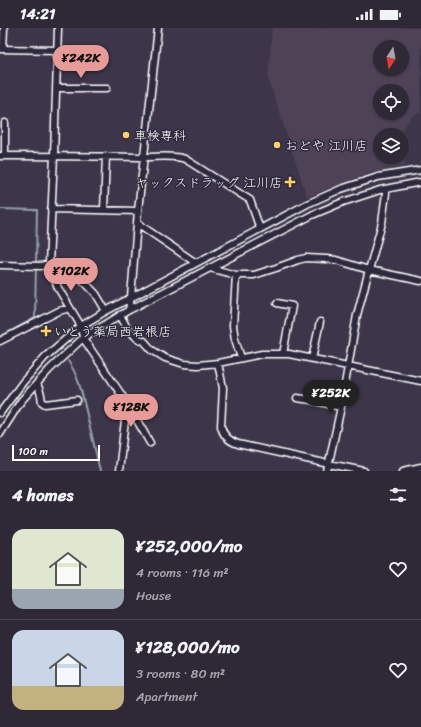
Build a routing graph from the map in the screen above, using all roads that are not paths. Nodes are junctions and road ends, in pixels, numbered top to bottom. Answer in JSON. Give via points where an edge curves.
{"nodes":[{"id":1,"x":4,"y":28,"type":"edge"},
{"id":2,"x":58,"y":28,"type":"edge"},
{"id":3,"x":158,"y":28,"type":"edge"},
{"id":4,"x":1,"y":49,"type":"edge"},
{"id":5,"x":57,"y":50,"type":"junction"},
{"id":6,"x":56,"y":88,"type":"junction"},
{"id":7,"x":107,"y":88,"type":"dead end"},
{"id":8,"x":5,"y":123,"type":"dead end"},
{"id":9,"x":2,"y":156,"type":"edge"},
{"id":10,"x":54,"y":156,"type":"junction"},
{"id":11,"x":106,"y":156,"type":"junction"},
{"id":12,"x":144,"y":157,"type":"junction"},
{"id":13,"x":421,"y":170,"type":"edge"},
{"id":14,"x":421,"y":182,"type":"edge"},
{"id":15,"x":385,"y":189,"type":"junction"},
{"id":16,"x":52,"y":209,"type":"junction"},
{"id":17,"x":104,"y":210,"type":"junction"},
{"id":18,"x":138,"y":211,"type":"junction"},
{"id":19,"x":137,"y":223,"type":"junction"},
{"id":20,"x":260,"y":229,"type":"junction"},
{"id":21,"x":196,"y":263,"type":"junction"},
{"id":22,"x":49,"y":264,"type":"junction"},
{"id":23,"x":0,"y":265,"type":"edge"},
{"id":24,"x":72,"y":268,"type":"dead end"},
{"id":25,"x":210,"y":268,"type":"junction"},
{"id":26,"x":369,"y":270,"type":"junction"},
{"id":27,"x":236,"y":275,"type":"junction"},
{"id":28,"x":421,"y":281,"type":"edge"},
{"id":29,"x":131,"y":297,"type":"junction"},
{"id":30,"x":278,"y":303,"type":"dead end"},
{"id":31,"x":70,"y":308,"type":"junction"},
{"id":32,"x":129,"y":310,"type":"junction"},
{"id":33,"x":106,"y":311,"type":"junction"},
{"id":34,"x":120,"y":315,"type":"junction"},
{"id":35,"x":320,"y":322,"type":"dead end"},
{"id":36,"x":81,"y":326,"type":"junction"},
{"id":37,"x":83,"y":338,"type":"junction"},
{"id":38,"x":0,"y":341,"type":"edge"},
{"id":39,"x":283,"y":354,"type":"junction"},
{"id":40,"x":241,"y":358,"type":"junction"},
{"id":41,"x":312,"y":359,"type":"junction"},
{"id":42,"x":218,"y":363,"type":"junction"},
{"id":43,"x":348,"y":367,"type":"junction"},
{"id":44,"x":421,"y":381,"type":"edge"},
{"id":45,"x":37,"y":383,"type":"junction"},
{"id":46,"x":297,"y":398,"type":"dead end"},
{"id":47,"x":77,"y":400,"type":"dead end"},
{"id":48,"x":127,"y":403,"type":"junction"},
{"id":49,"x":341,"y":407,"type":"junction"},
{"id":50,"x":0,"y":413,"type":"edge"},
{"id":51,"x":0,"y":434,"type":"edge"},
{"id":52,"x":150,"y":442,"type":"dead end"},
{"id":53,"x":421,"y":467,"type":"edge"},
{"id":54,"x":328,"y":468,"type":"edge"},
{"id":55,"x":119,"y":471,"type":"edge"},
{"id":56,"x":364,"y":471,"type":"edge"},
{"id":57,"x":403,"y":471,"type":"edge"}],
"edges":[{"from":1,"to":4,"type":"street"},
{"from":2,"to":5,"type":"street"},
{"from":3,"to":12,"type":"street"},
{"from":4,"to":5,"type":"street"},
{"from":5,"to":6,"type":"street"},
{"from":6,"to":7,"type":"street"},
{"from":6,"to":10,"type":"street"},
{"from":8,"to":9,"type":"street"},
{"from":9,"to":10,"type":"street"},
{"from":10,"to":11,"type":"street"},
{"from":10,"to":16,"type":"street"},
{"from":11,"to":12,"type":"street"},
{"from":11,"to":17,"type":"street"},
{"from":12,"to":18,"type":"street"},
{"from":12,"to":20,"type":"street","via":[[185,159],[219,180],[250,200]]},
{"from":13,"to":20,"type":"street","via":[[378,177],[341,189]]},
{"from":14,"to":15,"type":"street"},
{"from":15,"to":25,"type":"street","via":[[312,215]]},
{"from":15,"to":26,"type":"street","via":[[382,224]]},
{"from":16,"to":17,"type":"street"},
{"from":16,"to":22,"type":"street"},
{"from":17,"to":18,"type":"street"},
{"from":18,"to":19,"type":"street"},
{"from":19,"to":21,"type":"street"},
{"from":19,"to":29,"type":"street"},
{"from":20,"to":21,"type":"street"},
{"from":21,"to":29,"type":"street"},
{"from":22,"to":23,"type":"street"},
{"from":22,"to":31,"type":"street","via":[[58,288]]},
{"from":24,"to":33,"type":"street","via":[[96,294]]},
{"from":25,"to":27,"type":"street"},
{"from":25,"to":32,"type":"street"},
{"from":26,"to":27,"type":"street","via":[[336,260],[306,258],[254,275]]},
{"from":26,"to":28,"type":"street"},
{"from":26,"to":43,"type":"street","via":[[357,315]]},
{"from":27,"to":40,"type":"street","via":[[233,326]]},
{"from":29,"to":32,"type":"street"},
{"from":29,"to":33,"type":"street"},
{"from":30,"to":39,"type":"street","via":[[292,306]]},
{"from":31,"to":36,"type":"street"},
{"from":31,"to":38,"type":"street"},
{"from":32,"to":34,"type":"street"},
{"from":33,"to":36,"type":"street"},
{"from":34,"to":37,"type":"street"},
{"from":34,"to":42,"type":"street","via":[[127,328],[137,338],[166,358],[184,364]]},
{"from":35,"to":41,"type":"street"},
{"from":36,"to":37,"type":"street"},
{"from":36,"to":50,"type":"street","via":[[45,357]]},
{"from":37,"to":45,"type":"street"},
{"from":37,"to":48,"type":"street"},
{"from":39,"to":40,"type":"street"},
{"from":39,"to":41,"type":"street"},
{"from":40,"to":42,"type":"street"},
{"from":41,"to":43,"type":"street"},
{"from":42,"to":54,"type":"street","via":[[223,388],[221,426],[228,439],[238,444]]},
{"from":43,"to":44,"type":"street"},
{"from":43,"to":49,"type":"street"},
{"from":45,"to":47,"type":"street","via":[[42,402],[45,404]]},
{"from":45,"to":51,"type":"street","via":[[21,401]]},
{"from":46,"to":49,"type":"street"},
{"from":48,"to":52,"type":"street"},
{"from":48,"to":55,"type":"street"},
{"from":49,"to":54,"type":"street"},
{"from":53,"to":57,"type":"street"},
{"from":54,"to":56,"type":"street"}]}
